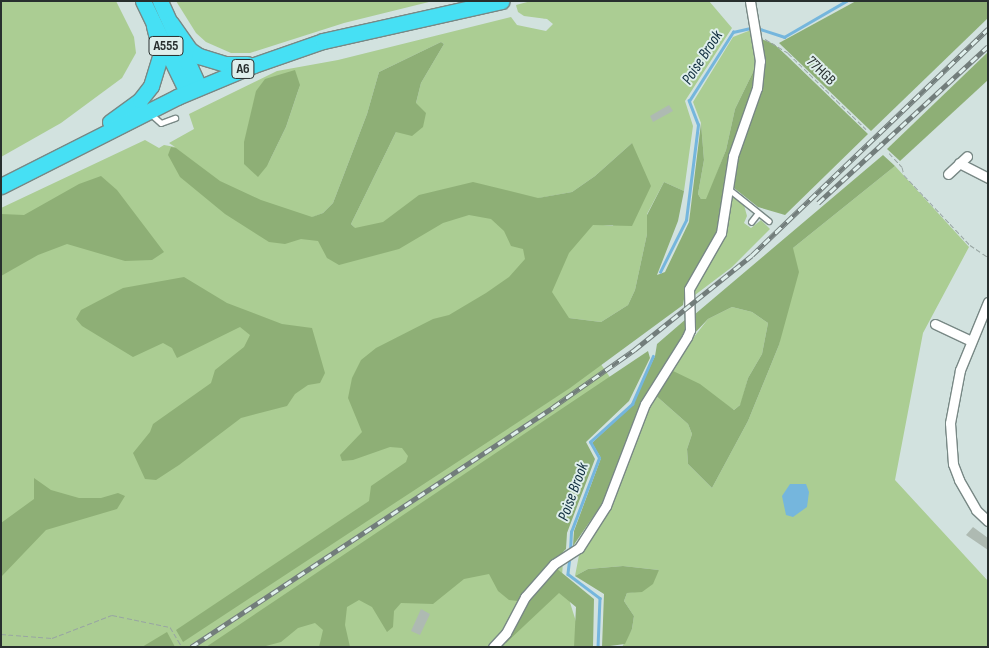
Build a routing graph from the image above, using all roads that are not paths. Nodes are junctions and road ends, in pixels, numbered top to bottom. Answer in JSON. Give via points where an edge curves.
{"nodes":[{"id":1,"x":143,"y":1,"type":"edge"},
{"id":2,"x":160,"y":1,"type":"edge"},
{"id":3,"x":502,"y":1,"type":"edge"},
{"id":4,"x":750,"y":1,"type":"edge"},
{"id":5,"x":171,"y":23,"type":"junction"},
{"id":6,"x":154,"y":25,"type":"junction"},
{"id":7,"x":254,"y":64,"type":"junction"},
{"id":8,"x":193,"y":89,"type":"junction"},
{"id":9,"x":149,"y":110,"type":"junction"},
{"id":10,"x":176,"y":118,"type":"dead end"},
{"id":11,"x":77,"y":146,"type":"junction"},
{"id":12,"x":967,"y":156,"type":"dead end"},
{"id":13,"x":959,"y":163,"type":"junction"},
{"id":14,"x":948,"y":174,"type":"dead end"},
{"id":15,"x":988,"y":178,"type":"edge"},
{"id":16,"x":1,"y":186,"type":"edge"},
{"id":17,"x":729,"y":189,"type":"junction"},
{"id":18,"x":758,"y":213,"type":"junction"},
{"id":19,"x":769,"y":221,"type":"dead end"},
{"id":20,"x":751,"y":222,"type":"dead end"},
{"id":21,"x":988,"y":302,"type":"edge"},
{"id":22,"x":935,"y":324,"type":"dead end"},
{"id":23,"x":970,"y":340,"type":"junction"},
{"id":24,"x":988,"y":521,"type":"edge"},
{"id":25,"x":493,"y":647,"type":"edge"}],
"edges":[{"from":1,"to":6,"type":"highway","number":"A555"},
{"from":2,"to":5,"type":"highway","number":"A555"},
{"from":3,"to":7,"type":"highway","number":"A6","via":[[332,38]]},
{"from":4,"to":17,"type":"street","via":[[760,61],[757,88],[733,156]]},
{"from":5,"to":7,"type":"highway","via":[[190,50],[199,56],[225,64]]},
{"from":5,"to":8,"type":"highway","number":"A555"},
{"from":6,"to":8,"type":"highway","number":"A555"},
{"from":6,"to":11,"type":"highway","via":[[160,54],[151,86],[140,100]]},
{"from":7,"to":8,"type":"highway","number":"A6"},
{"from":8,"to":9,"type":"highway","number":"A6"},
{"from":9,"to":10,"type":"lane","via":[[160,123]]},
{"from":9,"to":11,"type":"highway","number":"A6"},
{"from":11,"to":16,"type":"highway","number":"A6"},
{"from":12,"to":13,"type":"street"},
{"from":13,"to":14,"type":"street"},
{"from":13,"to":15,"type":"street"},
{"from":17,"to":18,"type":"lane"},
{"from":17,"to":25,"type":"street","via":[[721,233],[689,289],[687,337],[653,389],[606,506],[575,552],[549,569],[525,597],[506,633]]},
{"from":18,"to":19,"type":"lane"},
{"from":18,"to":20,"type":"lane"},
{"from":21,"to":23,"type":"street"},
{"from":22,"to":23,"type":"street"},
{"from":23,"to":24,"type":"street","via":[[954,396],[951,445],[958,480],[976,510]]}]}
